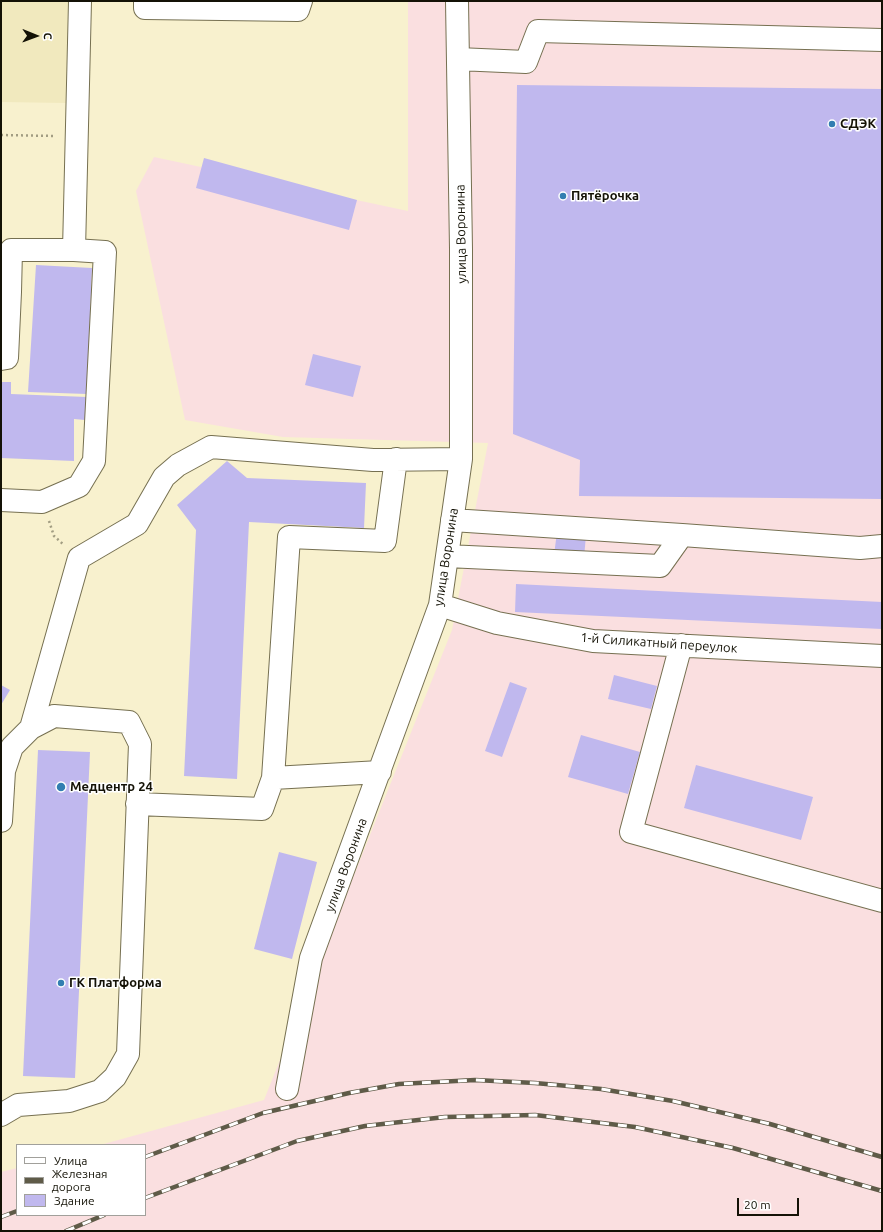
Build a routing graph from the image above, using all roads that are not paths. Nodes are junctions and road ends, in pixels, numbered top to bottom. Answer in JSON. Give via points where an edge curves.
{"nodes":[{"id":1,"x":80,"y":1,"type":"edge"},
{"id":2,"x":145,"y":1,"type":"edge"},
{"id":3,"x":301,"y":1,"type":"edge"},
{"id":4,"x":457,"y":1,"type":"edge"},
{"id":5,"x":882,"y":40,"type":"edge"},
{"id":6,"x":458,"y":59,"type":"junction"},
{"id":7,"x":74,"y":250,"type":"junction"},
{"id":8,"x":6,"y":292,"type":"edge"},
{"id":9,"x":1,"y":358,"type":"edge"},
{"id":10,"x":461,"y":459,"type":"junction"},
{"id":11,"x":396,"y":460,"type":"junction"},
{"id":12,"x":1,"y":500,"type":"edge"},
{"id":13,"x":452,"y":520,"type":"junction"},
{"id":14,"x":682,"y":535,"type":"junction"},
{"id":15,"x":882,"y":546,"type":"edge"},
{"id":16,"x":447,"y":556,"type":"junction"},
{"id":17,"x":440,"y":605,"type":"junction"},
{"id":18,"x":681,"y":645,"type":"junction"},
{"id":19,"x":882,"y":656,"type":"edge"},
{"id":20,"x":31,"y":728,"type":"junction"},
{"id":21,"x":380,"y":772,"type":"junction"},
{"id":22,"x":273,"y":778,"type":"junction"},
{"id":23,"x":137,"y":804,"type":"junction"},
{"id":24,"x":1,"y":821,"type":"edge"},
{"id":25,"x":882,"y":901,"type":"edge"},
{"id":26,"x":287,"y":1090,"type":"dead end"},
{"id":27,"x":7,"y":1105,"type":"edge"}],
"edges":[{"from":1,"to":7,"type":"street"},
{"from":2,"to":3,"type":"street","via":[[145,8],[298,10]]},
{"from":4,"to":6,"type":"street","name":"улица Воронина"},
{"from":5,"to":6,"type":"street","via":[[538,31],[526,62]]},
{"from":6,"to":10,"type":"street","name":"улица Воронина"},
{"from":7,"to":8,"type":"street","via":[[11,250]]},
{"from":7,"to":12,"type":"street","via":[[105,252],[94,461],[79,486],[42,502]]},
{"from":8,"to":9,"type":"street","via":[[7,358]]},
{"from":10,"to":11,"type":"street"},
{"from":10,"to":13,"type":"street","name":"улица Воронина"},
{"from":11,"to":20,"type":"street","via":[[211,447],[178,465],[164,477],[137,524],[79,558]]},
{"from":11,"to":22,"type":"street","via":[[385,541],[289,537]]},
{"from":13,"to":14,"type":"street"},
{"from":13,"to":16,"type":"street","name":"улица Воронина"},
{"from":14,"to":15,"type":"street","via":[[860,548]]},
{"from":14,"to":16,"type":"street","via":[[660,566]]},
{"from":16,"to":17,"type":"street","name":"улица Воронина"},
{"from":17,"to":18,"type":"street","name":"1-й Силикатный переулок","via":[[497,623],[593,641]]},
{"from":17,"to":21,"type":"street","name":"улица Воронина"},
{"from":18,"to":19,"type":"street","name":"1-й Силикатный переулок"},
{"from":18,"to":25,"type":"street","via":[[631,832]]},
{"from":20,"to":23,"type":"street","via":[[54,716],[129,722],[140,744]]},
{"from":20,"to":24,"type":"street","via":[[12,747],[4,771]]},
{"from":21,"to":22,"type":"street"},
{"from":21,"to":26,"type":"street","name":"улица Воронина","via":[[311,958]]},
{"from":22,"to":23,"type":"street","via":[[262,809]]},
{"from":23,"to":27,"type":"street","via":[[128,1054],[115,1077],[100,1090],[69,1101]]}]}
